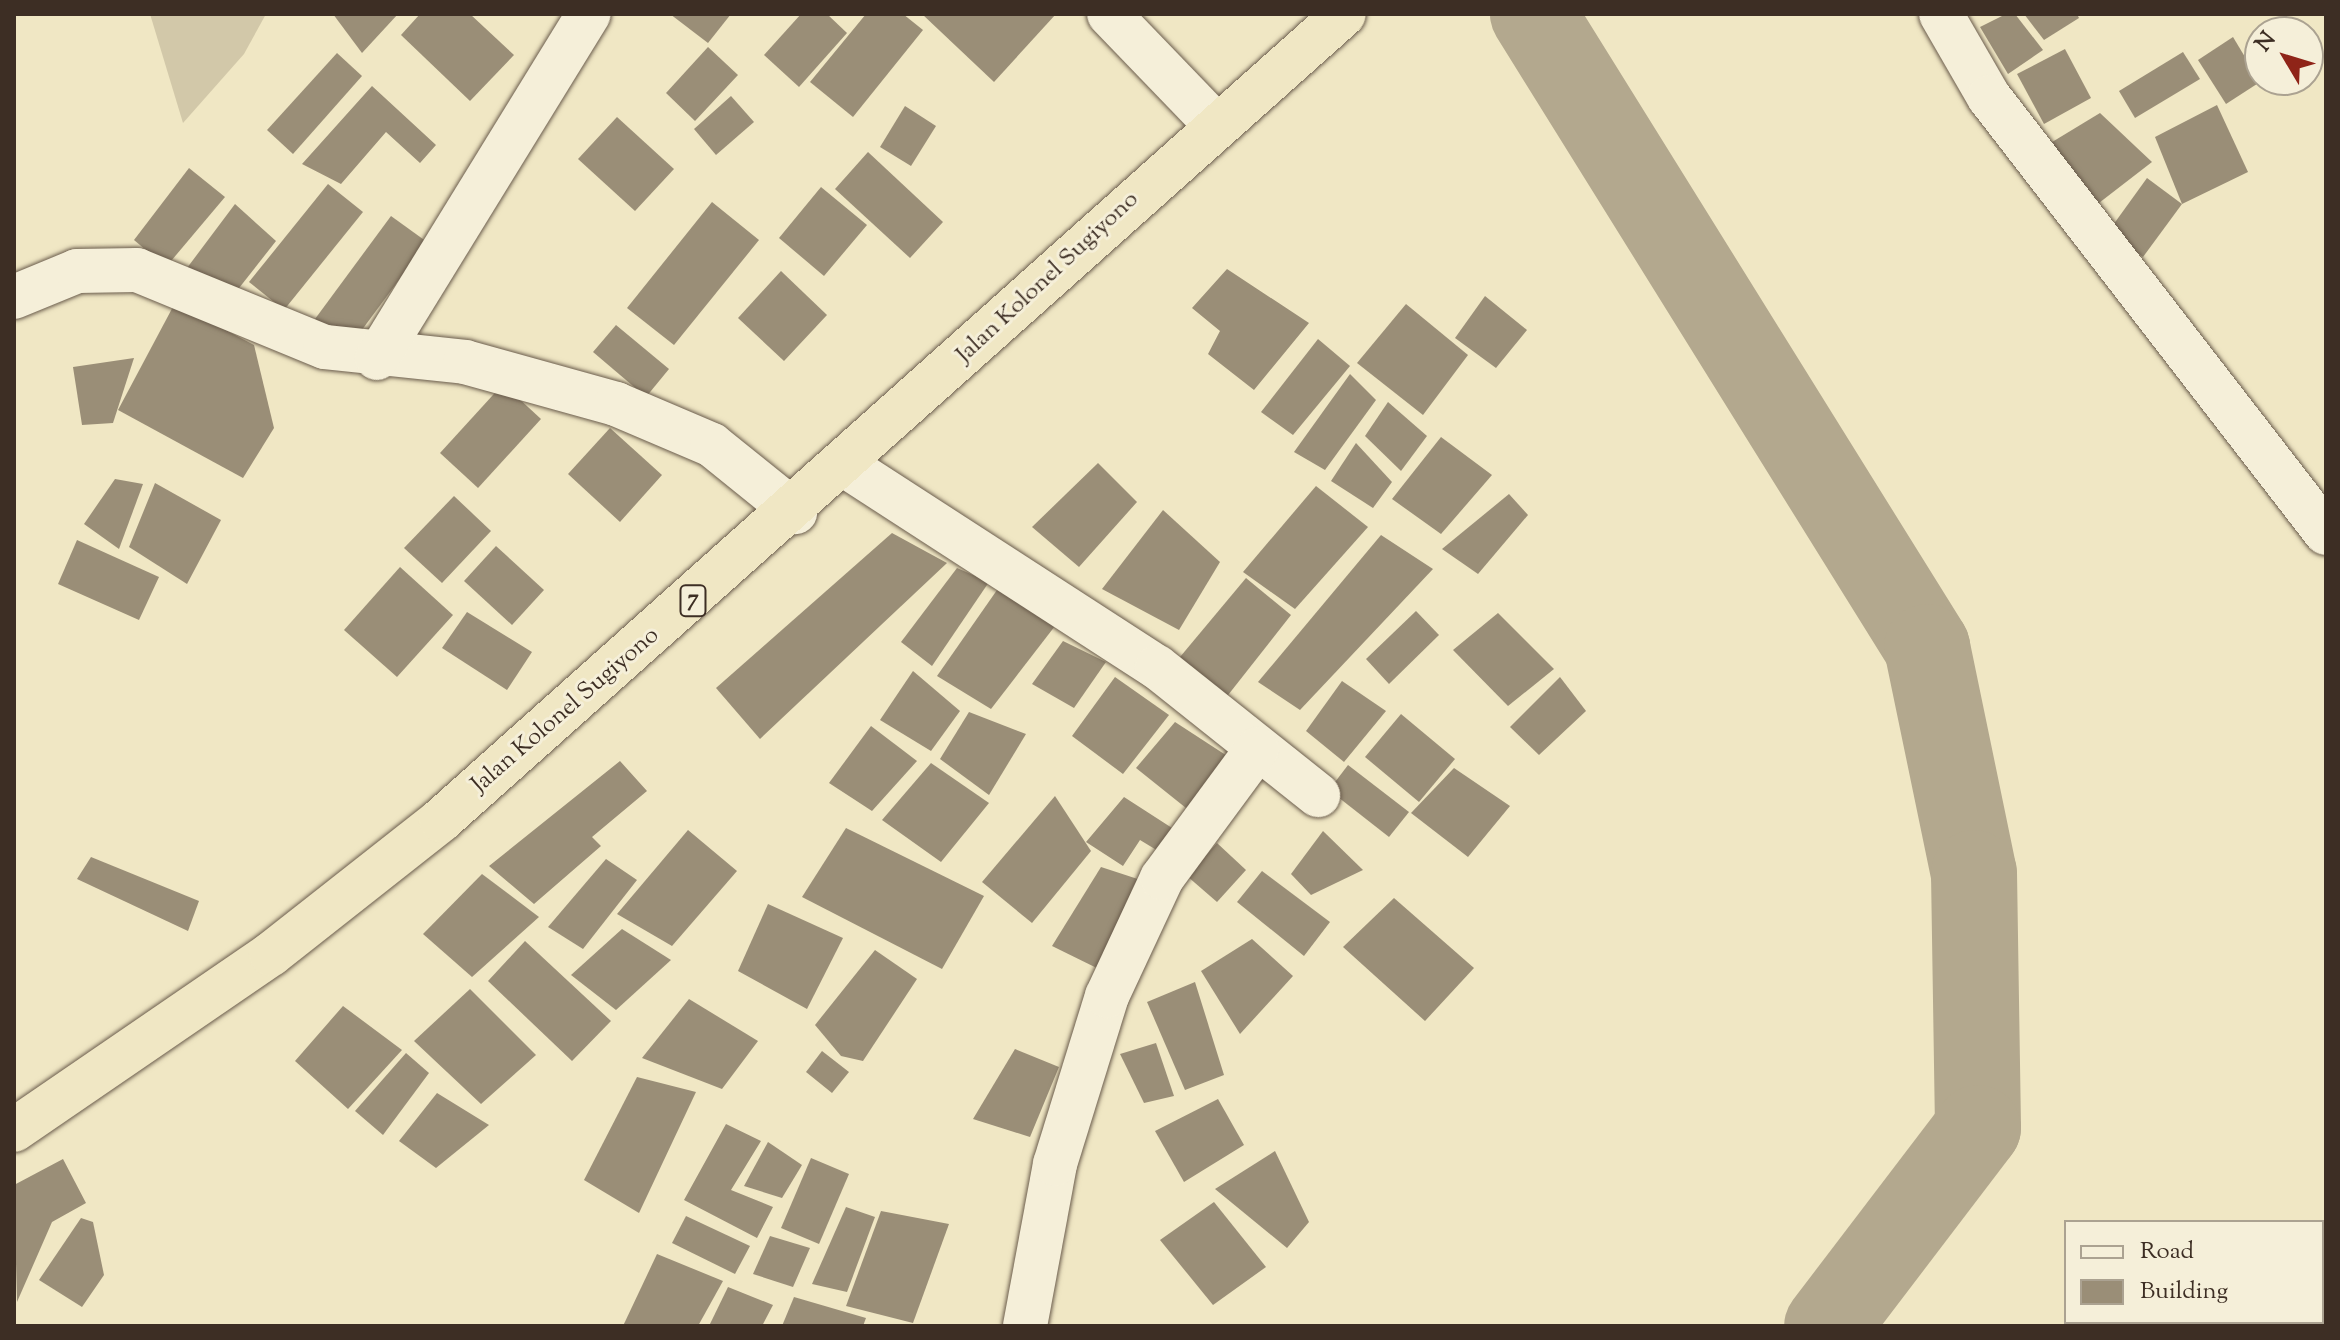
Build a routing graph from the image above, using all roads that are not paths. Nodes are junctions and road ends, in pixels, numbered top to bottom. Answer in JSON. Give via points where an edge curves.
{"nodes":[{"id":1,"x":589,"y":14,"type":"edge"},
{"id":2,"x":1109,"y":14,"type":"edge"},
{"id":3,"x":1941,"y":14,"type":"edge"},
{"id":4,"x":1338,"y":19,"type":"edge"},
{"id":5,"x":1215,"y":124,"type":"junction"},
{"id":6,"x":14,"y":297,"type":"edge"},
{"id":7,"x":377,"y":358,"type":"junction"},
{"id":8,"x":846,"y":466,"type":"junction"},
{"id":9,"x":795,"y":512,"type":"junction"},
{"id":10,"x":2326,"y":533,"type":"edge"},
{"id":11,"x":1257,"y":749,"type":"junction"},
{"id":12,"x":1318,"y":795,"type":"dead end"},
{"id":13,"x":14,"y":1130,"type":"edge"},
{"id":14,"x":1025,"y":1326,"type":"edge"}],
"edges":[{"from":1,"to":7,"type":"street"},
{"from":2,"to":5,"type":"street"},
{"from":3,"to":10,"type":"street","via":[[1989,97]]},
{"from":4,"to":5,"type":"highway","name":"Jalan Kolonel Sugiyono","number":"7"},
{"from":5,"to":8,"type":"highway","name":"Jalan Kolonel Sugiyono","number":"7"},
{"from":6,"to":7,"type":"street","via":[[77,271],[137,270],[325,347]]},
{"from":7,"to":9,"type":"street","via":[[465,362],[616,404],[712,445]]},
{"from":8,"to":9,"type":"highway","name":"Jalan Kolonel Sugiyono","number":"7"},
{"from":8,"to":11,"type":"street","via":[[1157,667]]},
{"from":9,"to":13,"type":"highway","name":"Jalan Kolonel Sugiyono","number":"7","via":[[441,820],[271,954]]},
{"from":11,"to":12,"type":"street"},
{"from":11,"to":14,"type":"street","via":[[1162,878],[1107,996],[1055,1164]]}]}
